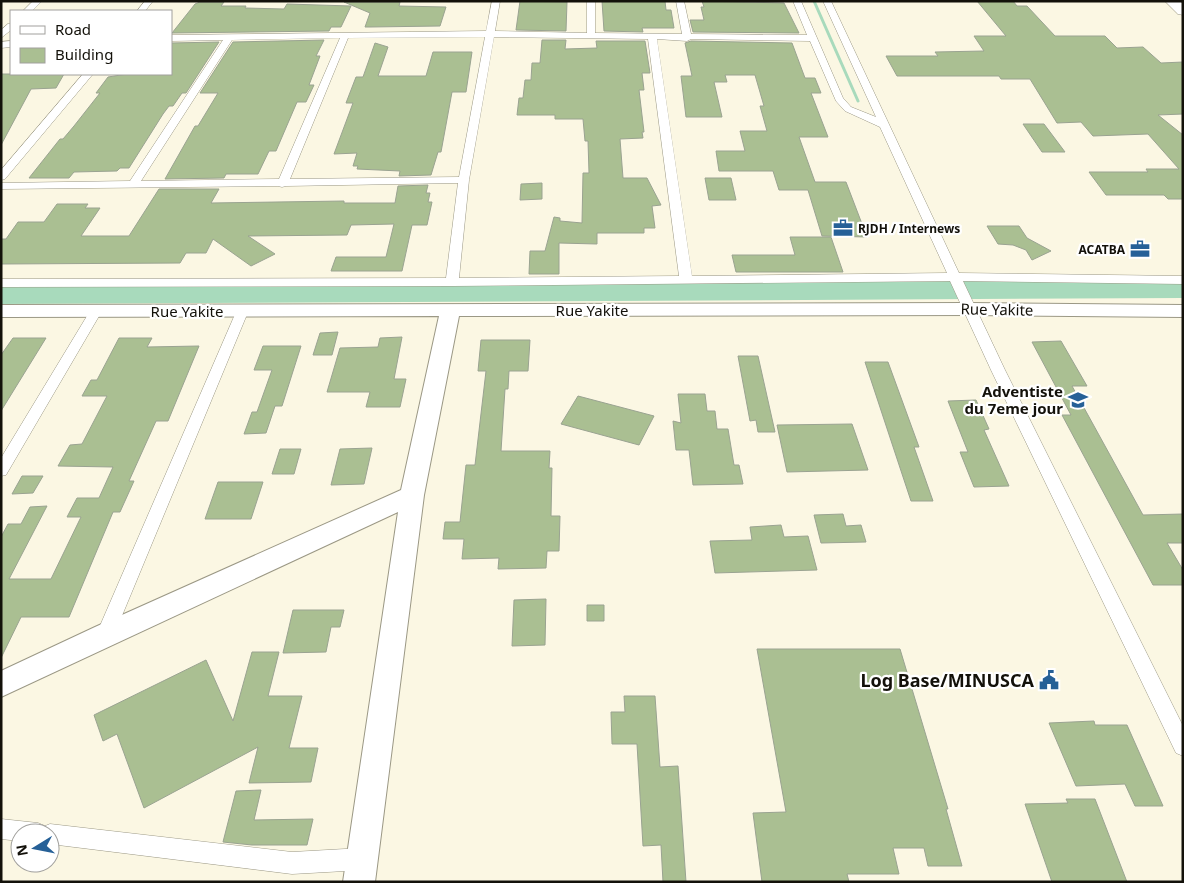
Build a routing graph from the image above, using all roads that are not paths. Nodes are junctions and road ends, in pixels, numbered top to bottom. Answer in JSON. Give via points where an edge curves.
{"nodes":[{"id":1,"x":38,"y":1,"type":"edge"},
{"id":2,"x":496,"y":1,"type":"edge"},
{"id":3,"x":591,"y":1,"type":"edge"},
{"id":4,"x":680,"y":1,"type":"edge"},
{"id":5,"x":797,"y":1,"type":"edge"},
{"id":6,"x":827,"y":1,"type":"edge"},
{"id":7,"x":1172,"y":1,"type":"edge"},
{"id":8,"x":28,"y":10,"type":"edge"},
{"id":9,"x":1183,"y":11,"type":"edge"},
{"id":10,"x":490,"y":34,"type":"junction"},
{"id":11,"x":592,"y":35,"type":"junction"},
{"id":12,"x":230,"y":36,"type":"junction"},
{"id":13,"x":345,"y":36,"type":"junction"},
{"id":14,"x":652,"y":37,"type":"junction"},
{"id":15,"x":172,"y":38,"type":"edge"},
{"id":16,"x":687,"y":38,"type":"junction"},
{"id":17,"x":812,"y":38,"type":"junction"},
{"id":18,"x":87,"y":75,"type":"edge"},
{"id":19,"x":885,"y":125,"type":"junction"},
{"id":20,"x":1,"y":177,"type":"edge"},
{"id":21,"x":464,"y":180,"type":"junction"},
{"id":22,"x":282,"y":184,"type":"junction"},
{"id":23,"x":133,"y":185,"type":"junction"},
{"id":24,"x":1,"y":186,"type":"edge"},
{"id":25,"x":956,"y":277,"type":"junction"},
{"id":26,"x":686,"y":279,"type":"junction"},
{"id":27,"x":1183,"y":280,"type":"edge"},
{"id":28,"x":452,"y":282,"type":"junction"},
{"id":29,"x":1,"y":283,"type":"edge"},
{"id":30,"x":971,"y":309,"type":"junction"},
{"id":31,"x":450,"y":310,"type":"junction"},
{"id":32,"x":1,"y":311,"type":"edge"},
{"id":33,"x":96,"y":311,"type":"junction"},
{"id":34,"x":1183,"y":311,"type":"edge"},
{"id":35,"x":242,"y":312,"type":"junction"},
{"id":36,"x":1,"y":471,"type":"edge"},
{"id":37,"x":412,"y":496,"type":"junction"},
{"id":38,"x":105,"y":635,"type":"junction"},
{"id":39,"x":1,"y":686,"type":"edge"},
{"id":40,"x":1183,"y":747,"type":"edge"},
{"id":41,"x":60,"y":835,"type":"edge"},
{"id":42,"x":361,"y":870,"type":"edge"}],
"edges":[{"from":1,"to":8,"type":"street"},
{"from":2,"to":10,"type":"street"},
{"from":3,"to":11,"type":"street"},
{"from":4,"to":16,"type":"street"},
{"from":5,"to":17,"type":"street"},
{"from":6,"to":19,"type":"street"},
{"from":7,"to":9,"type":"main road"},
{"from":10,"to":11,"type":"street"},
{"from":10,"to":13,"type":"street"},
{"from":10,"to":21,"type":"street"},
{"from":11,"to":14,"type":"street"},
{"from":12,"to":13,"type":"street"},
{"from":12,"to":15,"type":"street"},
{"from":12,"to":23,"type":"street"},
{"from":13,"to":22,"type":"street"},
{"from":14,"to":16,"type":"street"},
{"from":14,"to":26,"type":"street"},
{"from":16,"to":17,"type":"street"},
{"from":17,"to":19,"type":"street","via":[[839,99],[848,109]]},
{"from":18,"to":20,"type":"street"},
{"from":19,"to":25,"type":"street"},
{"from":21,"to":22,"type":"street"},
{"from":21,"to":28,"type":"street"},
{"from":22,"to":23,"type":"street"},
{"from":23,"to":24,"type":"street"},
{"from":25,"to":26,"type":"street"},
{"from":25,"to":27,"type":"street"},
{"from":25,"to":30,"type":"street"},
{"from":26,"to":28,"type":"street"},
{"from":28,"to":29,"type":"street"},
{"from":30,"to":31,"type":"main road","name":"Rue Yakite"},
{"from":30,"to":34,"type":"main road","name":"Rue Yakite"},
{"from":30,"to":40,"type":"street"},
{"from":31,"to":35,"type":"main road","name":"Rue Yakite"},
{"from":31,"to":37,"type":"main road"},
{"from":32,"to":33,"type":"main road","name":"Rue Yakite"},
{"from":33,"to":35,"type":"main road","name":"Rue Yakite"},
{"from":33,"to":36,"type":"street"},
{"from":35,"to":38,"type":"street"},
{"from":37,"to":38,"type":"main road"},
{"from":37,"to":42,"type":"main road"},
{"from":38,"to":39,"type":"main road"},
{"from":41,"to":42,"type":"street"}]}
